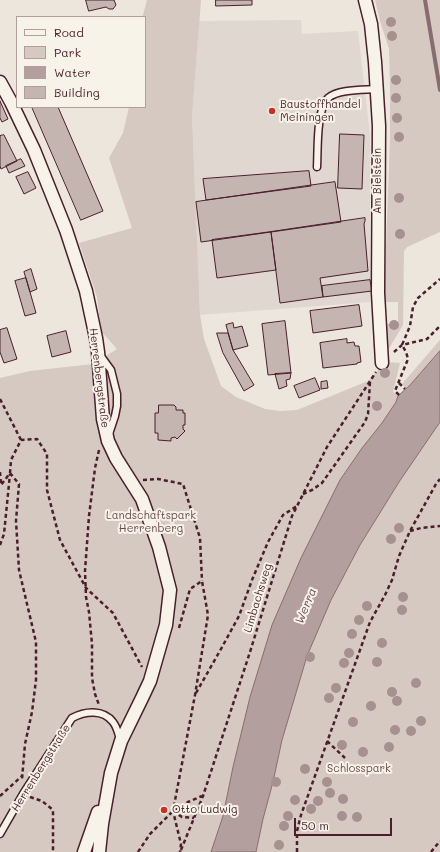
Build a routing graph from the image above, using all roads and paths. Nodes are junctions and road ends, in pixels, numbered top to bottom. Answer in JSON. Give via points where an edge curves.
{"nodes":[{"id":1,"x":365,"y":0,"type":"edge"},
{"id":2,"x":0,"y":82,"type":"edge"},
{"id":3,"x":376,"y":89,"type":"junction"},
{"id":4,"x":317,"y":167,"type":"dead end"},
{"id":5,"x":440,"y":279,"type":"edge"},
{"id":6,"x":440,"y":326,"type":"edge"},
{"id":7,"x":402,"y":345,"type":"junction"},
{"id":8,"x":382,"y":363,"type":"joint"},
{"id":9,"x":370,"y":382,"type":"junction"},
{"id":10,"x":399,"y":383,"type":"junction"},
{"id":11,"x":405,"y":389,"type":"dead end"},
{"id":12,"x":399,"y":395,"type":"dead end"},
{"id":13,"x":0,"y":399,"type":"edge"},
{"id":14,"x":21,"y":440,"type":"junction"},
{"id":15,"x":108,"y":441,"type":"junction"},
{"id":16,"x":0,"y":472,"type":"edge"},
{"id":17,"x":10,"y":473,"type":"junction"},
{"id":18,"x":158,"y":479,"type":"dead end"},
{"id":19,"x":440,"y":479,"type":"edge"},
{"id":20,"x":303,"y":494,"type":"junction"},
{"id":21,"x":297,"y":506,"type":"junction"},
{"id":22,"x":440,"y":526,"type":"edge"},
{"id":23,"x":410,"y":531,"type":"junction"},
{"id":24,"x":0,"y":545,"type":"edge"},
{"id":25,"x":202,"y":581,"type":"junction"},
{"id":26,"x":86,"y":588,"type":"junction"},
{"id":27,"x":178,"y":633,"type":"dead end"},
{"id":28,"x":150,"y":681,"type":"junction"},
{"id":29,"x":195,"y":695,"type":"junction"},
{"id":30,"x":106,"y":715,"type":"junction"},
{"id":31,"x":121,"y":741,"type":"junction"},
{"id":32,"x":327,"y":741,"type":"junction"},
{"id":33,"x":345,"y":758,"type":"dead end"},
{"id":34,"x":23,"y":794,"type":"junction"},
{"id":35,"x":0,"y":796,"type":"edge"},
{"id":36,"x":203,"y":796,"type":"junction"},
{"id":37,"x":106,"y":797,"type":"junction"},
{"id":38,"x":173,"y":810,"type":"junction"},
{"id":39,"x":194,"y":818,"type":"junction"},
{"id":40,"x":0,"y":834,"type":"edge"},
{"id":41,"x":440,"y":840,"type":"edge"},
{"id":42,"x":53,"y":852,"type":"edge"},
{"id":43,"x":84,"y":852,"type":"edge"},
{"id":44,"x":99,"y":852,"type":"edge"},
{"id":45,"x":138,"y":852,"type":"edge"},
{"id":46,"x":180,"y":852,"type":"edge"},
{"id":47,"x":297,"y":852,"type":"edge"},
{"id":48,"x":431,"y":852,"type":"edge"}],
"edges":[{"from":1,"to":3,"type":"street","name":"Am Bielstein","via":[[370,24]]},
{"from":2,"to":15,"type":"street","name":"Herrenbergstraße","via":[[34,150],[66,230],[86,291],[98,352],[103,419]]},
{"from":3,"to":4,"type":"lane","via":[[346,91],[328,98],[320,118]]},
{"from":3,"to":8,"type":"street","name":"Am Bielstein","via":[[379,126],[378,293]]},
{"from":5,"to":7,"type":"path","via":[[418,298]]},
{"from":6,"to":7,"type":"path","via":[[427,339]]},
{"from":7,"to":10,"type":"path","via":[[408,359]]},
{"from":8,"to":9,"type":"path","name":"Limbachsweg"},
{"from":9,"to":20,"type":"path","name":"Limbachsweg","via":[[327,447]]},
{"from":9,"to":20,"type":"path","via":[[365,422],[322,483]]},
{"from":10,"to":11,"type":"path"},
{"from":10,"to":12,"type":"path","via":[[395,391]]},
{"from":13,"to":14,"type":"path"},
{"from":14,"to":17,"type":"path","via":[[11,460]]},
{"from":14,"to":26,"type":"path","via":[[37,439],[47,454],[47,490],[60,540]]},
{"from":15,"to":26,"type":"path","via":[[100,447],[95,468],[89,516]]},
{"from":15,"to":28,"type":"street","name":"Herrenbergstraße","via":[[142,499],[159,547],[170,590],[166,625]]},
{"from":16,"to":17,"type":"path","via":[[1,485]]},
{"from":17,"to":24,"type":"path","via":[[4,534]]},
{"from":17,"to":35,"type":"path","via":[[19,484],[16,521],[20,570],[36,642],[36,680],[22,776]]},
{"from":18,"to":25,"type":"path","via":[[182,484],[200,538]]},
{"from":19,"to":23,"type":"path"},
{"from":20,"to":21,"type":"path","name":"Limbachsweg"},
{"from":21,"to":29,"type":"path","via":[[283,515],[268,542],[239,616]]},
{"from":21,"to":36,"type":"path","name":"Limbachsweg"},
{"from":22,"to":23,"type":"path"},
{"from":23,"to":32,"type":"path","via":[[390,585],[370,622]]},
{"from":25,"to":27,"type":"path","via":[[190,589]]},
{"from":25,"to":29,"type":"path","via":[[208,615]]},
{"from":26,"to":28,"type":"path","via":[[114,613]]},
{"from":26,"to":30,"type":"path","via":[[92,644],[92,678],[95,694]]},
{"from":28,"to":31,"type":"street","name":"Herrenbergstraße"},
{"from":29,"to":38,"type":"path"},
{"from":30,"to":31,"type":"lane","via":[[113,721]]},
{"from":30,"to":34,"type":"lane","name":"Herrenbergstraße","via":[[92,712],[72,718]]},
{"from":31,"to":37,"type":"street","name":"Herrenbergstraße"},
{"from":32,"to":33,"type":"path"},
{"from":32,"to":47,"type":"path","via":[[301,815],[297,831]]},
{"from":34,"to":40,"type":"lane","name":"Herrenbergstraße"},
{"from":34,"to":42,"type":"path","via":[[42,801],[53,810]]},
{"from":36,"to":38,"type":"path"},
{"from":36,"to":39,"type":"path","name":"Limbachsweg"},
{"from":37,"to":43,"type":"street"},
{"from":37,"to":44,"type":"street","name":"Herrenbergstraße"},
{"from":38,"to":39,"type":"path","via":[[182,817]]},
{"from":38,"to":45,"type":"path","via":[[150,834]]},
{"from":38,"to":46,"type":"path","via":[[181,844]]},
{"from":39,"to":46,"type":"path","name":"Limbachsweg"},
{"from":41,"to":48,"type":"path"}]}
